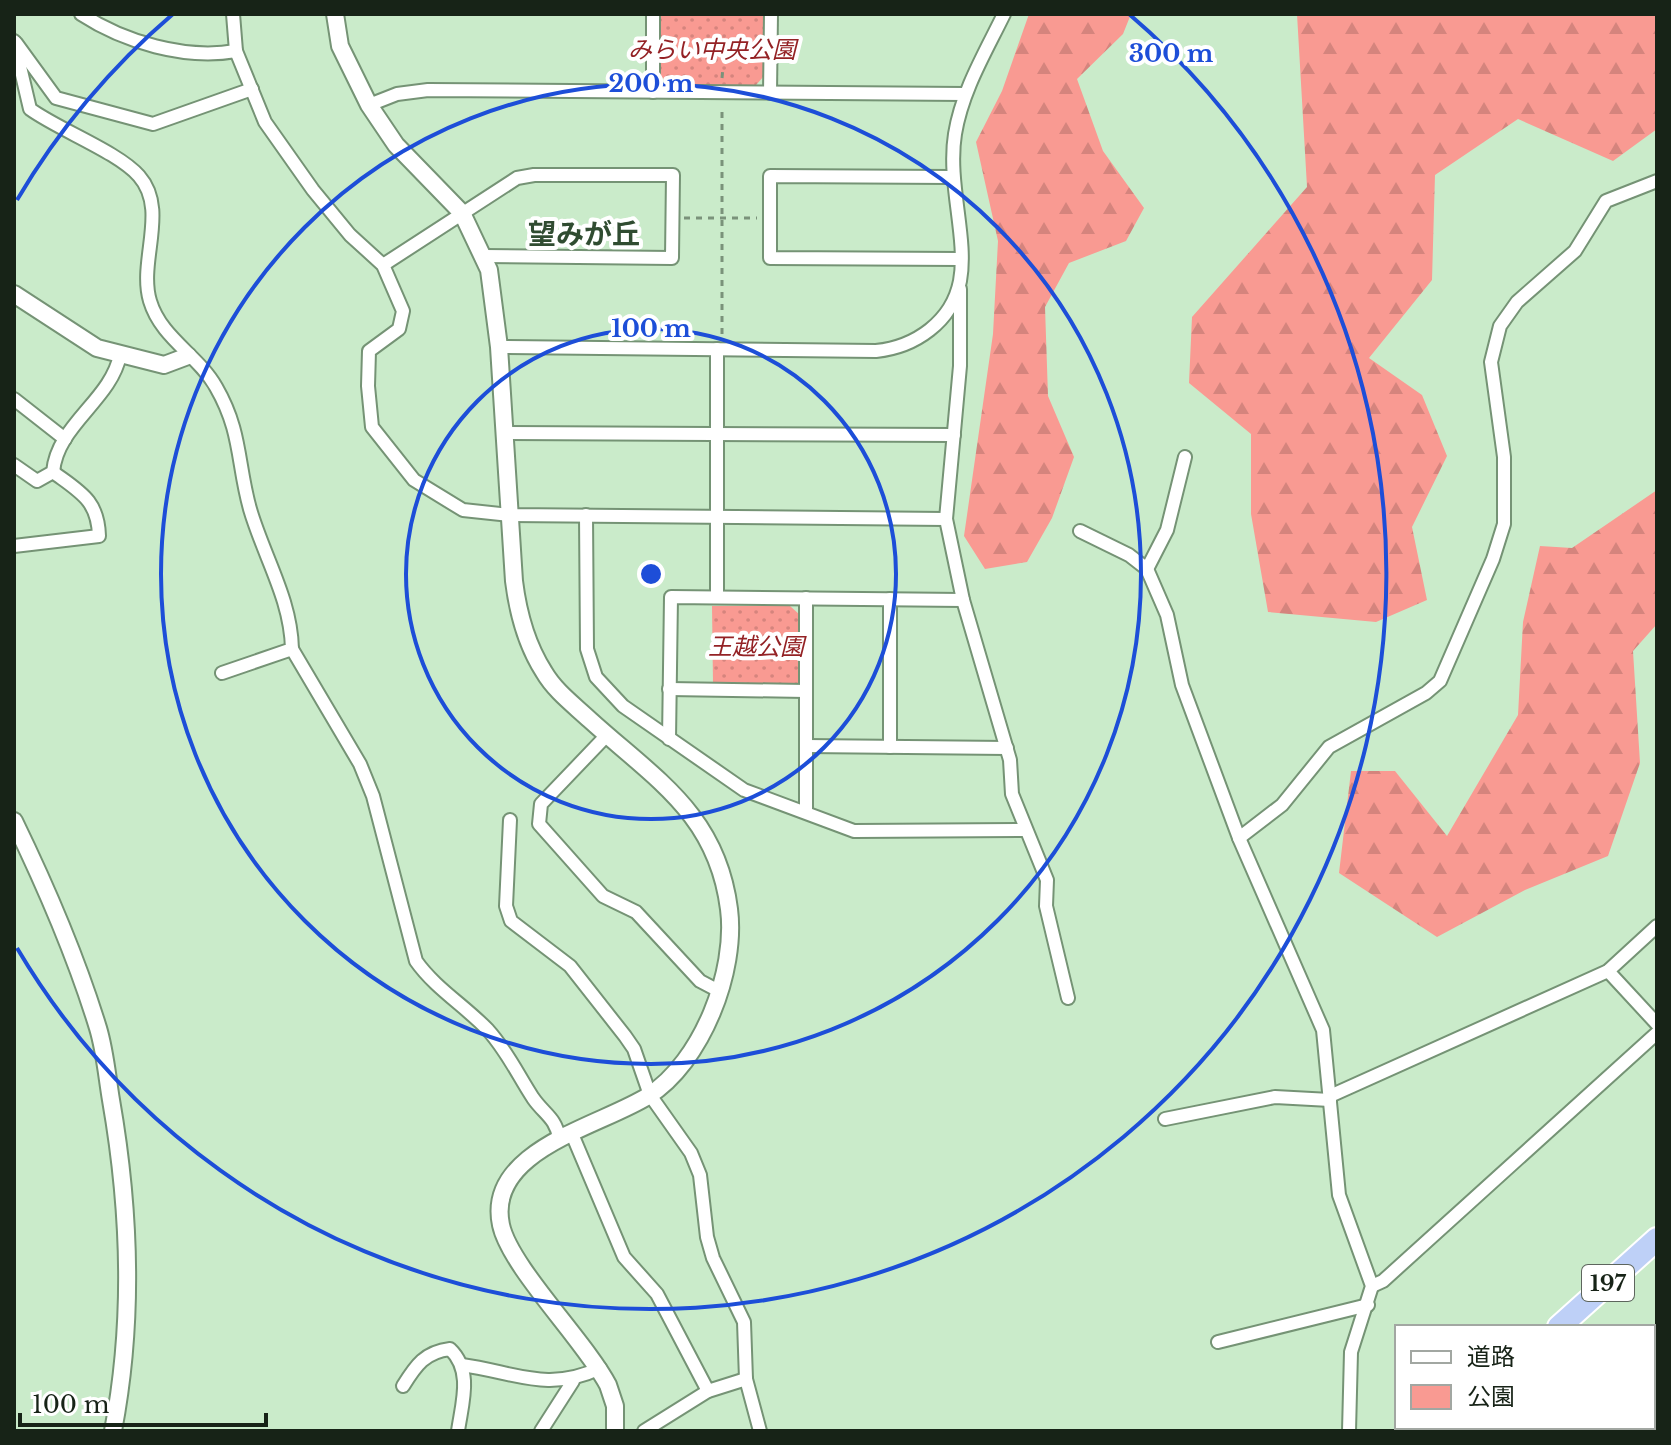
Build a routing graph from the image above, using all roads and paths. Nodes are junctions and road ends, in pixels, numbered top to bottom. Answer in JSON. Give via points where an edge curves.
{"nodes":[{"id":1,"x":81,"y":14,"type":"edge"},
{"id":2,"x":233,"y":14,"type":"edge"},
{"id":3,"x":335,"y":14,"type":"edge"},
{"id":4,"x":653,"y":14,"type":"edge"},
{"id":5,"x":771,"y":14,"type":"edge"},
{"id":6,"x":1004,"y":14,"type":"edge"},
{"id":7,"x":14,"y":41,"type":"edge"},
{"id":8,"x":236,"y":51,"type":"junction"},
{"id":9,"x":723,"y":67,"type":"dead end"},
{"id":10,"x":252,"y":89,"type":"junction"},
{"id":11,"x":653,"y":92,"type":"junction"},
{"id":12,"x":722,"y":92,"type":"junction"},
{"id":13,"x":770,"y":93,"type":"junction"},
{"id":14,"x":965,"y":94,"type":"junction"},
{"id":15,"x":369,"y":105,"type":"junction"},
{"id":16,"x":952,"y":177,"type":"junction"},
{"id":17,"x":1657,"y":181,"type":"edge"},
{"id":18,"x":462,"y":213,"type":"junction"},
{"id":19,"x":673,"y":217,"type":"junction"},
{"id":20,"x":722,"y":218,"type":"junction"},
{"id":21,"x":770,"y":218,"type":"junction"},
{"id":22,"x":484,"y":256,"type":"junction"},
{"id":23,"x":961,"y":259,"type":"junction"},
{"id":24,"x":383,"y":265,"type":"junction"},
{"id":25,"x":960,"y":282,"type":"junction"},
{"id":26,"x":14,"y":294,"type":"edge"},
{"id":27,"x":719,"y":344,"type":"junction"},
{"id":28,"x":499,"y":347,"type":"junction"},
{"id":29,"x":120,"y":355,"type":"junction"},
{"id":30,"x":188,"y":356,"type":"junction"},
{"id":31,"x":14,"y":399,"type":"edge"},
{"id":32,"x":504,"y":433,"type":"junction"},
{"id":33,"x":717,"y":434,"type":"junction"},
{"id":34,"x":954,"y":435,"type":"junction"},
{"id":35,"x":65,"y":439,"type":"junction"},
{"id":36,"x":1185,"y":457,"type":"dead end"},
{"id":37,"x":14,"y":465,"type":"edge"},
{"id":38,"x":53,"y":472,"type":"junction"},
{"id":39,"x":510,"y":515,"type":"junction"},
{"id":40,"x":586,"y":515,"type":"junction"},
{"id":41,"x":717,"y":517,"type":"junction"},
{"id":42,"x":946,"y":519,"type":"junction"},
{"id":43,"x":1080,"y":531,"type":"dead end"},
{"id":44,"x":14,"y":546,"type":"edge"},
{"id":45,"x":1147,"y":569,"type":"junction"},
{"id":46,"x":717,"y":597,"type":"junction"},
{"id":47,"x":806,"y":598,"type":"junction"},
{"id":48,"x":890,"y":599,"type":"junction"},
{"id":49,"x":963,"y":600,"type":"junction"},
{"id":50,"x":292,"y":649,"type":"junction"},
{"id":51,"x":222,"y":673,"type":"dead end"},
{"id":52,"x":669,"y":689,"type":"junction"},
{"id":53,"x":806,"y":691,"type":"junction"},
{"id":54,"x":607,"y":735,"type":"junction"},
{"id":55,"x":669,"y":739,"type":"junction"},
{"id":56,"x":806,"y":746,"type":"junction"},
{"id":57,"x":890,"y":747,"type":"junction"},
{"id":58,"x":1007,"y":748,"type":"junction"},
{"id":59,"x":806,"y":811,"type":"junction"},
{"id":60,"x":510,"y":820,"type":"dead end"},
{"id":61,"x":14,"y":821,"type":"edge"},
{"id":62,"x":1025,"y":830,"type":"junction"},
{"id":63,"x":1239,"y":838,"type":"junction"},
{"id":64,"x":1657,"y":926,"type":"edge"},
{"id":65,"x":1608,"y":971,"type":"junction"},
{"id":66,"x":719,"y":991,"type":"junction"},
{"id":67,"x":1068,"y":998,"type":"dead end"},
{"id":68,"x":1657,"y":1024,"type":"edge"},
{"id":69,"x":1657,"y":1033,"type":"edge"},
{"id":70,"x":650,"y":1095,"type":"junction"},
{"id":71,"x":1330,"y":1098,"type":"junction"},
{"id":72,"x":1165,"y":1119,"type":"dead end"},
{"id":73,"x":565,"y":1136,"type":"junction"},
{"id":74,"x":1657,"y":1239,"type":"edge"},
{"id":75,"x":1372,"y":1286,"type":"junction"},
{"id":76,"x":1368,"y":1305,"type":"junction"},
{"id":77,"x":1561,"y":1325,"type":"edge"},
{"id":78,"x":1218,"y":1342,"type":"dead end"},
{"id":79,"x":462,"y":1365,"type":"junction"},
{"id":80,"x":600,"y":1368,"type":"junction"},
{"id":81,"x":746,"y":1379,"type":"junction"},
{"id":82,"x":573,"y":1381,"type":"junction"},
{"id":83,"x":403,"y":1386,"type":"dead end"},
{"id":84,"x":708,"y":1391,"type":"junction"},
{"id":85,"x":113,"y":1431,"type":"edge"},
{"id":86,"x":458,"y":1431,"type":"edge"},
{"id":87,"x":541,"y":1431,"type":"edge"},
{"id":88,"x":615,"y":1431,"type":"edge"},
{"id":89,"x":644,"y":1431,"type":"edge"},
{"id":90,"x":760,"y":1431,"type":"edge"},
{"id":91,"x":1349,"y":1431,"type":"edge"}],
"edges":[{"from":1,"to":8,"type":"street","via":[[122,36],[169,49]]},
{"from":2,"to":8,"type":"street"},
{"from":3,"to":15,"type":"street","via":[[340,46]]},
{"from":4,"to":11,"type":"street"},
{"from":5,"to":13,"type":"street"},
{"from":6,"to":14,"type":"street"},
{"from":7,"to":10,"type":"street","via":[[56,98],[153,124]]},
{"from":7,"to":30,"type":"street","via":[[30,109],[118,160],[139,176],[151,197],[150,301],[167,334]]},
{"from":8,"to":10,"type":"street"},
{"from":9,"to":12,"type":"path"},
{"from":10,"to":24,"type":"street","via":[[265,122],[313,190]]},
{"from":11,"to":12,"type":"street"},
{"from":11,"to":15,"type":"street","via":[[428,90]]},
{"from":12,"to":13,"type":"street"},
{"from":12,"to":20,"type":"path"},
{"from":13,"to":14,"type":"street"},
{"from":14,"to":16,"type":"street"},
{"from":15,"to":18,"type":"street","via":[[396,145]]},
{"from":16,"to":21,"type":"street","via":[[770,176]]},
{"from":16,"to":23,"type":"street"},
{"from":17,"to":63,"type":"street","via":[[1606,201],[1575,251],[1517,302],[1500,326],[1491,362],[1503,443],[1504,524],[1440,681],[1329,747],[1282,805]]},
{"from":18,"to":19,"type":"street","via":[[505,184],[534,175],[673,175]]},
{"from":18,"to":22,"type":"street"},
{"from":18,"to":24,"type":"street"},
{"from":19,"to":20,"type":"path"},
{"from":19,"to":22,"type":"street","via":[[672,258]]},
{"from":20,"to":21,"type":"path"},
{"from":20,"to":27,"type":"path"},
{"from":21,"to":23,"type":"street","via":[[770,258]]},
{"from":22,"to":28,"type":"street"},
{"from":23,"to":25,"type":"street"},
{"from":24,"to":39,"type":"street","via":[[403,311],[399,329],[369,351],[372,427],[414,480],[463,510]]},
{"from":25,"to":27,"type":"street","via":[[930,331],[893,349]]},
{"from":25,"to":34,"type":"street"},
{"from":26,"to":29,"type":"street","via":[[97,348]]},
{"from":27,"to":28,"type":"street"},
{"from":27,"to":33,"type":"street"},
{"from":28,"to":32,"type":"street"},
{"from":29,"to":30,"type":"street","via":[[164,365]]},
{"from":29,"to":35,"type":"street","via":[[116,374]]},
{"from":30,"to":50,"type":"street","via":[[214,383],[234,420],[250,509],[291,620]]},
{"from":31,"to":35,"type":"street"},
{"from":32,"to":33,"type":"street"},
{"from":32,"to":39,"type":"street"},
{"from":33,"to":34,"type":"street"},
{"from":33,"to":41,"type":"street"},
{"from":34,"to":42,"type":"street"},
{"from":35,"to":38,"type":"street"},
{"from":36,"to":45,"type":"street","via":[[1167,530]]},
{"from":37,"to":38,"type":"street","via":[[37,481]]},
{"from":38,"to":44,"type":"street","via":[[86,498],[98,515],[99,536]]},
{"from":39,"to":40,"type":"street"},
{"from":39,"to":54,"type":"street","via":[[518,609],[534,652],[558,690]]},
{"from":40,"to":41,"type":"street"},
{"from":40,"to":55,"type":"street","via":[[591,667],[623,706]]},
{"from":41,"to":42,"type":"street"},
{"from":41,"to":46,"type":"street"},
{"from":42,"to":49,"type":"street"},
{"from":43,"to":45,"type":"street"},
{"from":45,"to":63,"type":"street","via":[[1167,615],[1182,685]]},
{"from":46,"to":47,"type":"street"},
{"from":46,"to":52,"type":"street","via":[[671,597]]},
{"from":47,"to":48,"type":"street"},
{"from":47,"to":53,"type":"street"},
{"from":48,"to":49,"type":"street"},
{"from":48,"to":57,"type":"street"},
{"from":49,"to":58,"type":"street"},
{"from":50,"to":51,"type":"street"},
{"from":50,"to":73,"type":"street","via":[[360,764],[373,796],[416,961],[489,1031],[534,1100]]},
{"from":52,"to":53,"type":"street"},
{"from":52,"to":55,"type":"street"},
{"from":53,"to":56,"type":"street"},
{"from":54,"to":66,"type":"street","via":[[685,805],[713,847],[729,912]]},
{"from":54,"to":66,"type":"street","via":[[541,804],[539,824],[603,896],[636,912],[700,981]]},
{"from":55,"to":59,"type":"street","via":[[744,790]]},
{"from":56,"to":57,"type":"street"},
{"from":56,"to":59,"type":"street"},
{"from":57,"to":58,"type":"street"},
{"from":58,"to":62,"type":"street","via":[[1012,794]]},
{"from":59,"to":62,"type":"street","via":[[854,831]]},
{"from":60,"to":70,"type":"street","via":[[506,906],[511,921],[570,966],[634,1049]]},
{"from":61,"to":85,"type":"street","via":[[59,914],[100,1031],[120,1154],[127,1239],[125,1339]]},
{"from":62,"to":67,"type":"street","via":[[1047,880],[1046,906]]},
{"from":63,"to":71,"type":"street","via":[[1323,1030]]},
{"from":64,"to":65,"type":"street"},
{"from":65,"to":68,"type":"street"},
{"from":65,"to":71,"type":"street"},
{"from":66,"to":70,"type":"street","via":[[692,1051]]},
{"from":69,"to":75,"type":"street"},
{"from":70,"to":73,"type":"street"},
{"from":70,"to":81,"type":"street","via":[[691,1153],[700,1175],[710,1247],[744,1322]]},
{"from":71,"to":72,"type":"street","via":[[1275,1097]]},
{"from":71,"to":75,"type":"street","via":[[1339,1195]]},
{"from":73,"to":80,"type":"street","via":[[522,1162],[500,1201],[501,1226],[512,1251]]},
{"from":73,"to":84,"type":"street","via":[[624,1257],[657,1294]]},
{"from":74,"to":77,"type":"highway","number":"197"},
{"from":75,"to":76,"type":"street"},
{"from":76,"to":78,"type":"street"},
{"from":76,"to":91,"type":"street","via":[[1351,1352]]},
{"from":79,"to":82,"type":"street","via":[[528,1380]]},
{"from":79,"to":83,"type":"street","via":[[450,1349],[431,1353]]},
{"from":79,"to":86,"type":"street"},
{"from":80,"to":82,"type":"street"},
{"from":80,"to":88,"type":"street","via":[[615,1406]]},
{"from":81,"to":84,"type":"street"},
{"from":81,"to":90,"type":"street"},
{"from":82,"to":87,"type":"street"},
{"from":84,"to":89,"type":"street"}]}
